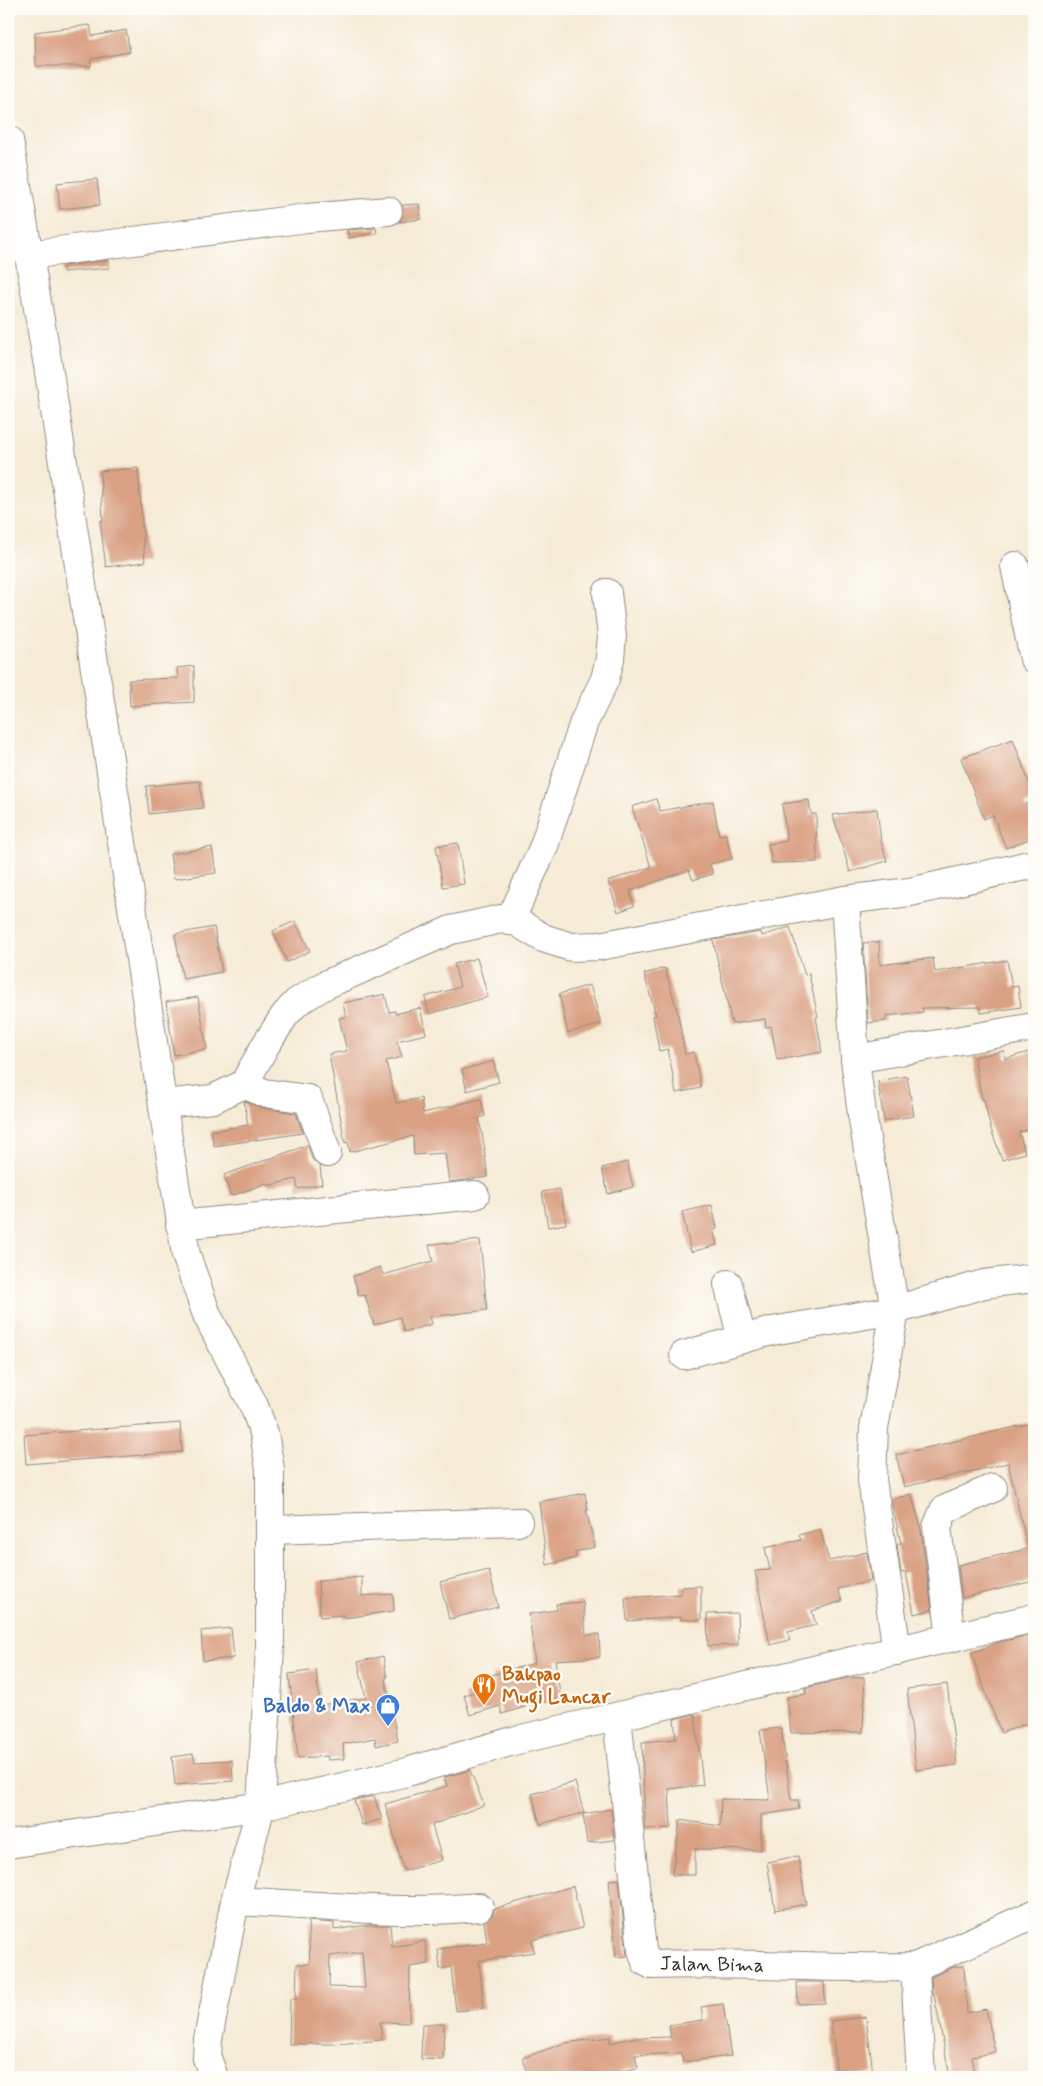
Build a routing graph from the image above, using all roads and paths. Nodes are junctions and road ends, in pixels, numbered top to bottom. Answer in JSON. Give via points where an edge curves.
{"nodes":[{"id":1,"x":9,"y":140,"type":"edge"},
{"id":2,"x":388,"y":210,"type":"dead end"},
{"id":3,"x":29,"y":255,"type":"junction"},
{"id":4,"x":1015,"y":566,"type":"dead end"},
{"id":5,"x":607,"y":593,"type":"dead end"},
{"id":6,"x":1034,"y":659,"type":"edge"},
{"id":7,"x":1034,"y":864,"type":"edge"},
{"id":8,"x":845,"y":900,"type":"junction"},
{"id":9,"x":510,"y":921,"type":"junction"},
{"id":10,"x":1034,"y":1026,"type":"edge"},
{"id":11,"x":855,"y":1058,"type":"junction"},
{"id":12,"x":244,"y":1084,"type":"junction"},
{"id":13,"x":164,"y":1104,"type":"junction"},
{"id":14,"x":327,"y":1153,"type":"dead end"},
{"id":15,"x":475,"y":1195,"type":"dead end"},
{"id":16,"x":180,"y":1225,"type":"junction"},
{"id":17,"x":1034,"y":1278,"type":"edge"},
{"id":18,"x":728,"y":1284,"type":"dead end"},
{"id":19,"x":895,"y":1310,"type":"junction"},
{"id":20,"x":742,"y":1339,"type":"junction"},
{"id":21,"x":684,"y":1355,"type":"dead end"},
{"id":22,"x":993,"y":1488,"type":"dead end"},
{"id":23,"x":518,"y":1522,"type":"dead end"},
{"id":24,"x":270,"y":1530,"type":"junction"},
{"id":25,"x":1034,"y":1618,"type":"edge"},
{"id":26,"x":951,"y":1638,"type":"junction"},
{"id":27,"x":898,"y":1651,"type":"junction"},
{"id":28,"x":617,"y":1717,"type":"junction"},
{"id":29,"x":261,"y":1806,"type":"junction"},
{"id":30,"x":9,"y":1844,"type":"edge"},
{"id":31,"x":235,"y":1901,"type":"junction"},
{"id":32,"x":479,"y":1908,"type":"dead end"},
{"id":33,"x":1034,"y":1914,"type":"edge"},
{"id":34,"x":916,"y":1967,"type":"junction"},
{"id":35,"x":214,"y":2077,"type":"edge"},
{"id":36,"x":921,"y":2077,"type":"edge"}],
"edges":[{"from":1,"to":3,"type":"street"},
{"from":2,"to":3,"type":"street"},
{"from":3,"to":13,"type":"street"},
{"from":4,"to":6,"type":"street"},
{"from":5,"to":9,"type":"street","via":[[612,636],[605,679],[584,722],[544,846]]},
{"from":7,"to":8,"type":"street","via":[[910,892]]},
{"from":8,"to":9,"type":"street","via":[[599,946],[571,947],[543,938]]},
{"from":8,"to":11,"type":"street"},
{"from":9,"to":12,"type":"street","via":[[501,919],[451,930],[325,985],[297,1002],[285,1015]]},
{"from":10,"to":11,"type":"street"},
{"from":11,"to":19,"type":"street"},
{"from":12,"to":13,"type":"street","via":[[214,1098]]},
{"from":12,"to":14,"type":"street","via":[[264,1093],[308,1100]]},
{"from":13,"to":16,"type":"street"},
{"from":15,"to":16,"type":"street"},
{"from":16,"to":24,"type":"street","via":[[186,1255],[207,1314],[254,1406],[264,1433],[270,1469]]},
{"from":17,"to":19,"type":"street","via":[[984,1284]]},
{"from":18,"to":20,"type":"street"},
{"from":19,"to":20,"type":"street"},
{"from":19,"to":27,"type":"street","via":[[874,1428],[872,1480]]},
{"from":20,"to":21,"type":"street"},
{"from":22,"to":26,"type":"street","via":[[944,1510],[937,1527]]},
{"from":23,"to":24,"type":"street"},
{"from":24,"to":29,"type":"street","via":[[270,1647]]},
{"from":25,"to":26,"type":"street"},
{"from":26,"to":27,"type":"street"},
{"from":27,"to":28,"type":"street"},
{"from":28,"to":29,"type":"street"},
{"from":28,"to":34,"type":"street","name":"Jalan Bima","via":[[642,1950],[649,1964]]},
{"from":29,"to":30,"type":"street"},
{"from":29,"to":31,"type":"street"},
{"from":31,"to":32,"type":"street","via":[[386,1911],[437,1912]]},
{"from":31,"to":35,"type":"street","via":[[208,2039],[207,2058]]},
{"from":33,"to":34,"type":"street"},
{"from":34,"to":36,"type":"street"}]}
